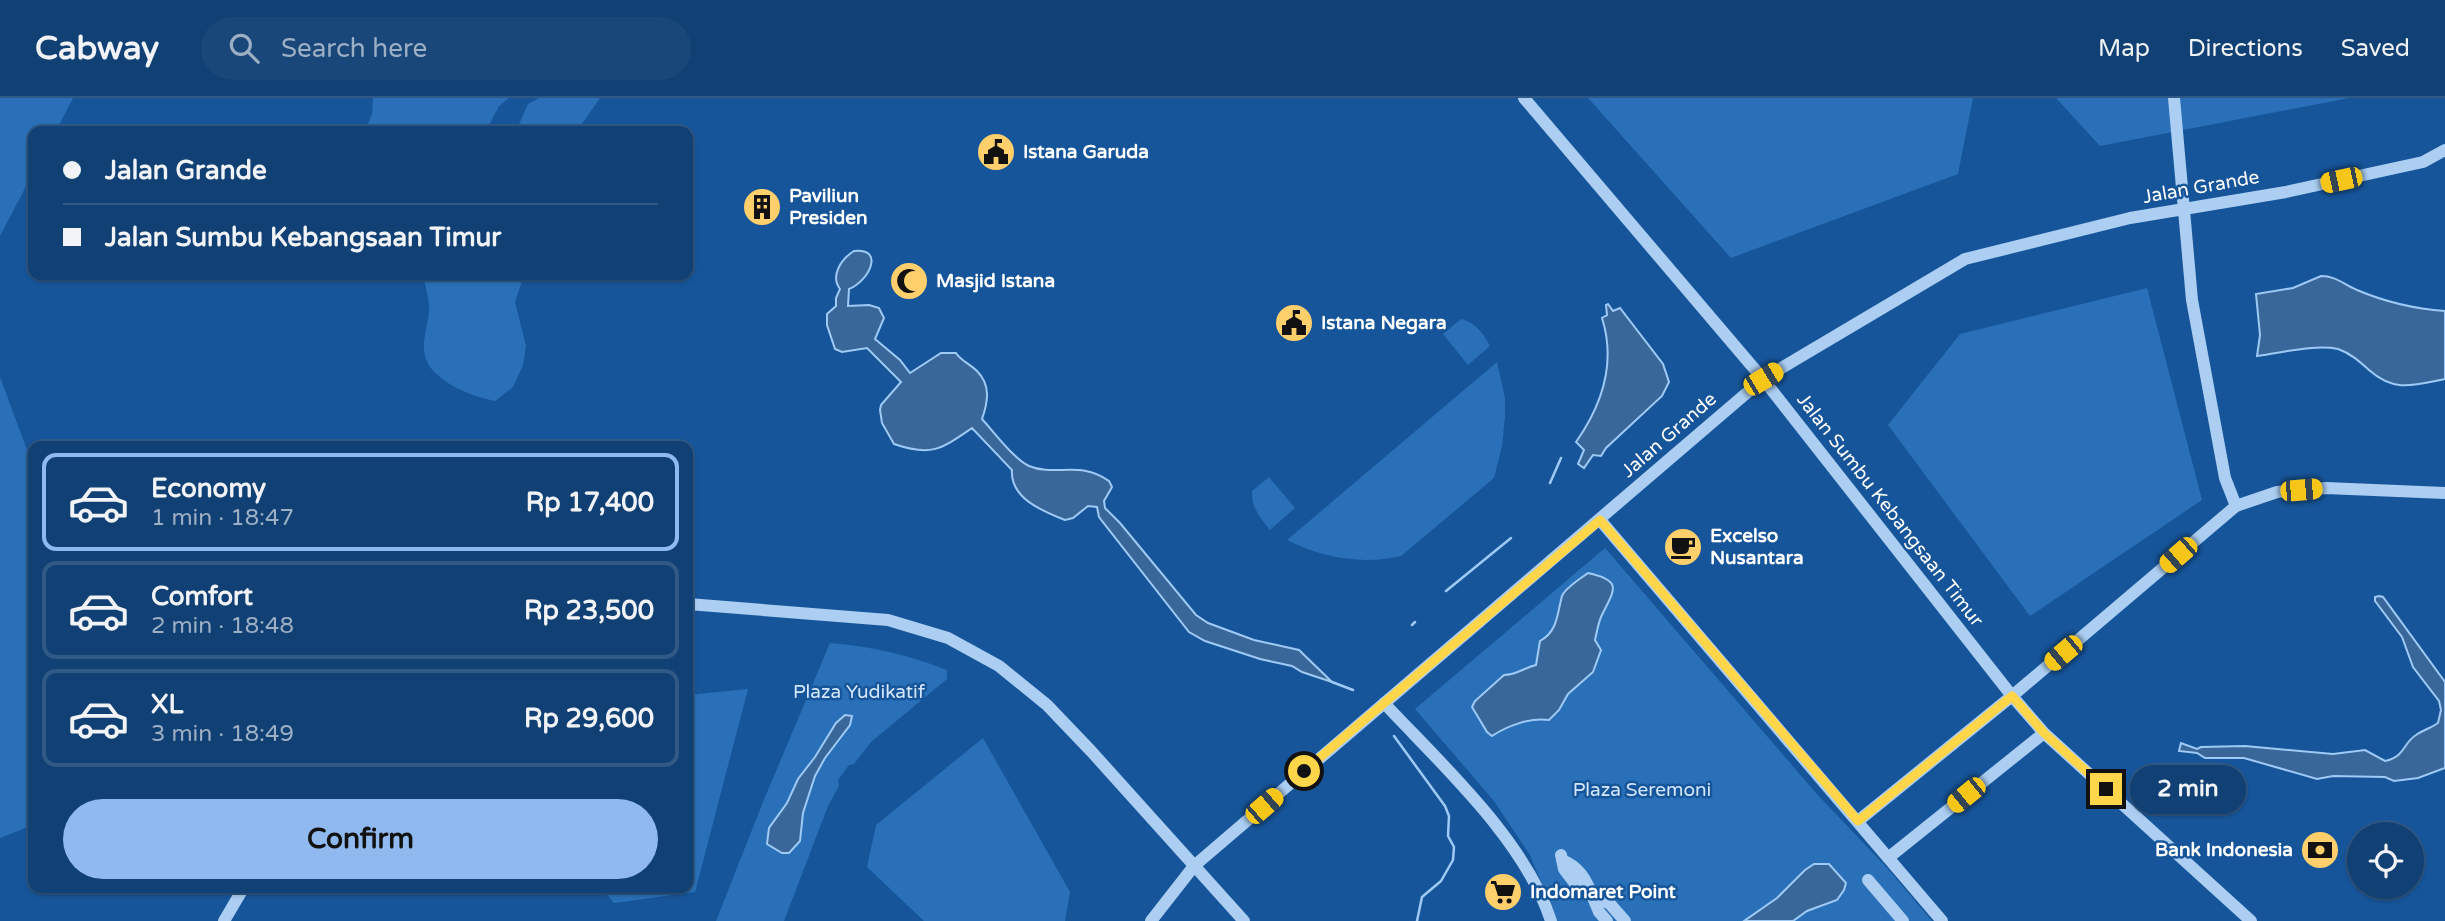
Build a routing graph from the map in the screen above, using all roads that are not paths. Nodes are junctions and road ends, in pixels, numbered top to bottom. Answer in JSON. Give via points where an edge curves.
{"nodes":[{"id":1,"x":1524,"y":98,"type":"edge"},
{"id":2,"x":2174,"y":98,"type":"edge"},
{"id":3,"x":2445,"y":150,"type":"edge"},
{"id":4,"x":2184,"y":209,"type":"junction"},
{"id":5,"x":1763,"y":379,"type":"junction"},
{"id":6,"x":2445,"y":493,"type":"edge"},
{"id":7,"x":2236,"y":506,"type":"junction"},
{"id":8,"x":1600,"y":520,"type":"junction"},
{"id":9,"x":693,"y":604,"type":"edge"},
{"id":10,"x":2012,"y":696,"type":"junction"},
{"id":11,"x":1384,"y":703,"type":"junction"},
{"id":12,"x":2044,"y":733,"type":"junction"},
{"id":13,"x":1858,"y":821,"type":"junction"},
{"id":14,"x":1562,"y":857,"type":"dead end"},
{"id":15,"x":1888,"y":858,"type":"junction"},
{"id":16,"x":1194,"y":866,"type":"junction"},
{"id":17,"x":1868,"y":880,"type":"dead end"},
{"id":18,"x":240,"y":893,"type":"edge"},
{"id":19,"x":1592,"y":895,"type":"junction"},
{"id":20,"x":224,"y":921,"type":"edge"},
{"id":21,"x":1151,"y":921,"type":"edge"},
{"id":22,"x":1244,"y":921,"type":"edge"},
{"id":23,"x":1551,"y":921,"type":"edge"},
{"id":24,"x":1607,"y":921,"type":"edge"},
{"id":25,"x":1625,"y":921,"type":"edge"},
{"id":26,"x":1903,"y":921,"type":"edge"},
{"id":27,"x":1941,"y":921,"type":"edge"},
{"id":28,"x":2251,"y":921,"type":"edge"}],
"edges":[{"from":1,"to":5,"type":"street","name":"Jalan Sumbu Kebangsaan Timur"},
{"from":2,"to":4,"type":"street"},
{"from":3,"to":4,"type":"street","name":"Jalan Grande","via":[[2423,162]]},
{"from":4,"to":5,"type":"street","name":"Jalan Grande","via":[[1965,258]]},
{"from":4,"to":7,"type":"street","via":[[2192,300],[2225,478]]},
{"from":5,"to":8,"type":"street","name":"Jalan Grande"},
{"from":5,"to":10,"type":"street","name":"Jalan Sumbu Kebangsaan Timur"},
{"from":6,"to":7,"type":"street","via":[[2326,488],[2277,492]]},
{"from":7,"to":10,"type":"street"},
{"from":8,"to":11,"type":"street","name":"Jalan Grande"},
{"from":8,"to":13,"type":"street"},
{"from":9,"to":16,"type":"street","via":[[888,621],[948,638],[999,666],[1047,705]]},
{"from":10,"to":12,"type":"street","name":"Jalan Sumbu Kebangsaan Timur"},
{"from":10,"to":13,"type":"street"},
{"from":11,"to":16,"type":"street","name":"Jalan Grande"},
{"from":11,"to":23,"type":"street","via":[[1496,827],[1530,874]]},
{"from":12,"to":15,"type":"street"},
{"from":12,"to":28,"type":"street","name":"Jalan Sumbu Kebangsaan Timur"},
{"from":13,"to":15,"type":"street"},
{"from":14,"to":19,"type":"street","via":[[1586,880]]},
{"from":15,"to":27,"type":"street"},
{"from":16,"to":21,"type":"street","name":"Jalan Grande"},
{"from":16,"to":22,"type":"street"},
{"from":17,"to":26,"type":"street"},
{"from":18,"to":20,"type":"street"},
{"from":19,"to":24,"type":"street"},
{"from":19,"to":25,"type":"street","via":[[1610,904]]}]}
